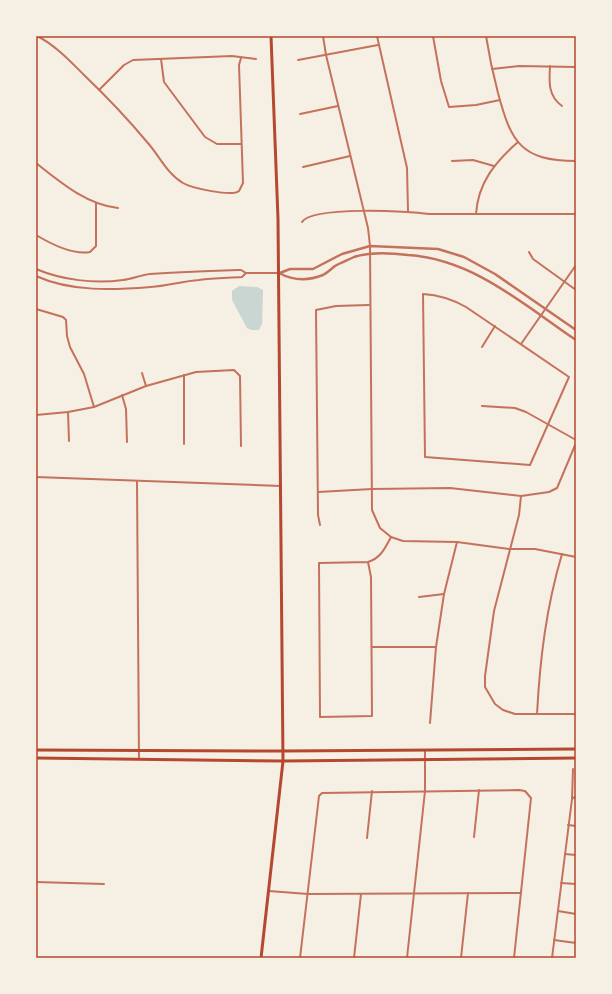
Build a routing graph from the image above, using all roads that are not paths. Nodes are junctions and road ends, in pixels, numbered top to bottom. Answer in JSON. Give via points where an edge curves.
{"nodes":[{"id":1,"x":37,"y":36,"type":"edge"},
{"id":2,"x":271,"y":36,"type":"edge"},
{"id":3,"x":323,"y":36,"type":"edge"},
{"id":4,"x":377,"y":36,"type":"edge"},
{"id":5,"x":433,"y":36,"type":"edge"},
{"id":6,"x":486,"y":36,"type":"edge"},
{"id":7,"x":378,"y":45,"type":"junction"},
{"id":8,"x":326,"y":55,"type":"junction"},
{"id":9,"x":241,"y":58,"type":"junction"},
{"id":10,"x":161,"y":59,"type":"junction"},
{"id":11,"x":256,"y":59,"type":"dead end"},
{"id":12,"x":298,"y":60,"type":"dead end"},
{"id":13,"x":550,"y":66,"type":"junction"},
{"id":14,"x":576,"y":67,"type":"edge"},
{"id":15,"x":492,"y":69,"type":"junction"},
{"id":16,"x":99,"y":90,"type":"junction"},
{"id":17,"x":500,"y":100,"type":"junction"},
{"id":18,"x":338,"y":106,"type":"junction"},
{"id":19,"x":562,"y":106,"type":"dead end"},
{"id":20,"x":300,"y":114,"type":"dead end"},
{"id":21,"x":518,"y":142,"type":"junction"},
{"id":22,"x":241,"y":144,"type":"junction"},
{"id":23,"x":350,"y":156,"type":"junction"},
{"id":24,"x":576,"y":160,"type":"edge"},
{"id":25,"x":452,"y":161,"type":"dead end"},
{"id":26,"x":36,"y":163,"type":"edge"},
{"id":27,"x":494,"y":166,"type":"junction"},
{"id":28,"x":302,"y":167,"type":"dead end"},
{"id":29,"x":96,"y":203,"type":"junction"},
{"id":30,"x":118,"y":208,"type":"dead end"},
{"id":31,"x":363,"y":210,"type":"junction"},
{"id":32,"x":408,"y":211,"type":"junction"},
{"id":33,"x":476,"y":214,"type":"junction"},
{"id":34,"x":576,"y":214,"type":"edge"},
{"id":35,"x":302,"y":222,"type":"dead end"},
{"id":36,"x":36,"y":235,"type":"edge"},
{"id":37,"x":370,"y":246,"type":"junction"},
{"id":38,"x":529,"y":252,"type":"dead end"},
{"id":39,"x":370,"y":255,"type":"junction"},
{"id":40,"x":576,"y":264,"type":"edge"},
{"id":41,"x":36,"y":269,"type":"edge"},
{"id":42,"x":246,"y":273,"type":"junction"},
{"id":43,"x":279,"y":274,"type":"junction"},
{"id":44,"x":36,"y":276,"type":"edge"},
{"id":45,"x":564,"y":282,"type":"junction"},
{"id":46,"x":576,"y":290,"type":"edge"},
{"id":47,"x":369,"y":305,"type":"junction"},
{"id":48,"x":36,"y":309,"type":"edge"},
{"id":49,"x":545,"y":309,"type":"junction"},
{"id":50,"x":540,"y":316,"type":"junction"},
{"id":51,"x":495,"y":326,"type":"junction"},
{"id":52,"x":576,"y":330,"type":"edge"},
{"id":53,"x":576,"y":340,"type":"edge"},
{"id":54,"x":521,"y":344,"type":"junction"},
{"id":55,"x":482,"y":347,"type":"dead end"},
{"id":56,"x":142,"y":373,"type":"dead end"},
{"id":57,"x":184,"y":375,"type":"junction"},
{"id":58,"x":146,"y":386,"type":"junction"},
{"id":59,"x":122,"y":395,"type":"junction"},
{"id":60,"x":482,"y":406,"type":"dead end"},
{"id":61,"x":94,"y":407,"type":"junction"},
{"id":62,"x":68,"y":412,"type":"junction"},
{"id":63,"x":36,"y":415,"type":"edge"},
{"id":64,"x":548,"y":424,"type":"junction"},
{"id":65,"x":69,"y":441,"type":"dead end"},
{"id":66,"x":576,"y":441,"type":"edge"},
{"id":67,"x":127,"y":442,"type":"dead end"},
{"id":68,"x":184,"y":444,"type":"dead end"},
{"id":69,"x":241,"y":446,"type":"dead end"},
{"id":70,"x":36,"y":477,"type":"edge"},
{"id":71,"x":137,"y":481,"type":"junction"},
{"id":72,"x":281,"y":486,"type":"junction"},
{"id":73,"x":372,"y":489,"type":"junction"},
{"id":74,"x":318,"y":492,"type":"junction"},
{"id":75,"x":521,"y":496,"type":"junction"},
{"id":76,"x":320,"y":525,"type":"dead end"},
{"id":77,"x":391,"y":537,"type":"junction"},
{"id":78,"x":457,"y":542,"type":"junction"},
{"id":79,"x":509,"y":549,"type":"junction"},
{"id":80,"x":562,"y":554,"type":"junction"},
{"id":81,"x":576,"y":557,"type":"edge"},
{"id":82,"x":368,"y":562,"type":"junction"},
{"id":83,"x":444,"y":594,"type":"junction"},
{"id":84,"x":419,"y":597,"type":"dead end"},
{"id":85,"x":436,"y":646,"type":"junction"},
{"id":86,"x":372,"y":647,"type":"junction"},
{"id":87,"x":576,"y":714,"type":"edge"},
{"id":88,"x":537,"y":715,"type":"junction"},
{"id":89,"x":430,"y":723,"type":"dead end"},
{"id":90,"x":576,"y":749,"type":"edge"},
{"id":91,"x":36,"y":750,"type":"edge"},
{"id":92,"x":425,"y":750,"type":"junction"},
{"id":93,"x":139,"y":751,"type":"junction"},
{"id":94,"x":283,"y":751,"type":"junction"},
{"id":95,"x":36,"y":758,"type":"edge"},
{"id":96,"x":576,"y":758,"type":"edge"},
{"id":97,"x":140,"y":759,"type":"junction"},
{"id":98,"x":425,"y":760,"type":"junction"},
{"id":99,"x":283,"y":761,"type":"junction"},
{"id":100,"x":573,"y":769,"type":"dead end"},
{"id":101,"x":479,"y":790,"type":"junction"},
{"id":102,"x":372,"y":791,"type":"junction"},
{"id":103,"x":425,"y":791,"type":"junction"},
{"id":104,"x":576,"y":796,"type":"edge"},
{"id":105,"x":572,"y":798,"type":"junction"},
{"id":106,"x":568,"y":825,"type":"junction"},
{"id":107,"x":576,"y":826,"type":"edge"},
{"id":108,"x":474,"y":837,"type":"dead end"},
{"id":109,"x":367,"y":838,"type":"dead end"},
{"id":110,"x":565,"y":854,"type":"junction"},
{"id":111,"x":576,"y":855,"type":"edge"},
{"id":112,"x":36,"y":882,"type":"edge"},
{"id":113,"x":561,"y":883,"type":"junction"},
{"id":114,"x":104,"y":884,"type":"dead end"},
{"id":115,"x":576,"y":884,"type":"edge"},
{"id":116,"x":269,"y":891,"type":"junction"},
{"id":117,"x":521,"y":892,"type":"junction"},
{"id":118,"x":414,"y":893,"type":"junction"},
{"id":119,"x":468,"y":893,"type":"junction"},
{"id":120,"x":308,"y":894,"type":"junction"},
{"id":121,"x":361,"y":894,"type":"junction"},
{"id":122,"x":558,"y":912,"type":"junction"},
{"id":123,"x":576,"y":914,"type":"edge"},
{"id":124,"x":554,"y":940,"type":"junction"},
{"id":125,"x":576,"y":943,"type":"edge"},
{"id":126,"x":261,"y":958,"type":"edge"},
{"id":127,"x":300,"y":958,"type":"edge"},
{"id":128,"x":354,"y":958,"type":"edge"},
{"id":129,"x":407,"y":958,"type":"edge"},
{"id":130,"x":460,"y":958,"type":"edge"},
{"id":131,"x":514,"y":958,"type":"edge"},
{"id":132,"x":552,"y":958,"type":"edge"}],
"edges":[{"from":1,"to":16,"type":"street","via":[[67,58]]},
{"from":2,"to":43,"type":"main road"},
{"from":3,"to":8,"type":"street"},
{"from":4,"to":7,"type":"street"},
{"from":5,"to":17,"type":"street","via":[[449,107]]},
{"from":6,"to":15,"type":"street"},
{"from":7,"to":8,"type":"street"},
{"from":7,"to":32,"type":"street","via":[[407,168]]},
{"from":8,"to":12,"type":"street"},
{"from":8,"to":18,"type":"street"},
{"from":9,"to":10,"type":"street"},
{"from":9,"to":11,"type":"street"},
{"from":9,"to":22,"type":"street"},
{"from":10,"to":16,"type":"street","via":[[133,60],[124,65]]},
{"from":10,"to":22,"type":"street","via":[[164,82],[205,137],[217,144]]},
{"from":13,"to":14,"type":"street"},
{"from":13,"to":15,"type":"street"},
{"from":13,"to":19,"type":"street","via":[[550,86],[554,100]]},
{"from":15,"to":17,"type":"street"},
{"from":16,"to":22,"type":"street","via":[[148,142],[169,172],[183,184],[233,194],[239,191],[243,182]]},
{"from":17,"to":21,"type":"street","via":[[510,131]]},
{"from":18,"to":20,"type":"street"},
{"from":18,"to":23,"type":"street"},
{"from":21,"to":24,"type":"street","via":[[541,158],[554,161]]},
{"from":21,"to":27,"type":"street"},
{"from":23,"to":28,"type":"street"},
{"from":23,"to":31,"type":"street"},
{"from":25,"to":27,"type":"street","via":[[473,160]]},
{"from":26,"to":29,"type":"street"},
{"from":27,"to":33,"type":"street","via":[[482,184],[476,203]]},
{"from":29,"to":30,"type":"street"},
{"from":29,"to":36,"type":"street","via":[[94,250],[78,252],[57,246]]},
{"from":31,"to":32,"type":"street"},
{"from":31,"to":35,"type":"street","via":[[318,214]]},
{"from":31,"to":37,"type":"street"},
{"from":32,"to":33,"type":"street","via":[[429,214]]},
{"from":33,"to":34,"type":"street"},
{"from":37,"to":39,"type":"street"},
{"from":37,"to":43,"type":"street","via":[[342,254],[313,269],[290,269]]},
{"from":37,"to":49,"type":"street","via":[[438,249],[464,257],[495,274]]},
{"from":38,"to":45,"type":"street","via":[[533,259]]},
{"from":39,"to":43,"type":"street","via":[[355,257],[335,266],[324,275],[308,279],[290,279]]},
{"from":39,"to":47,"type":"street"},
{"from":39,"to":50,"type":"street","via":[[407,254],[432,257],[458,265],[489,281]]},
{"from":40,"to":45,"type":"street"},
{"from":41,"to":42,"type":"street","via":[[51,275],[93,281],[199,271],[241,270]]},
{"from":42,"to":43,"type":"street"},
{"from":42,"to":44,"type":"street","via":[[242,277],[152,287],[96,288],[56,284]]},
{"from":43,"to":72,"type":"main road"},
{"from":45,"to":46,"type":"street"},
{"from":45,"to":49,"type":"street"},
{"from":47,"to":73,"type":"street"},
{"from":47,"to":74,"type":"street","via":[[336,306],[316,310]]},
{"from":48,"to":61,"type":"street","via":[[66,320],[70,347],[84,374]]},
{"from":49,"to":50,"type":"street"},
{"from":49,"to":52,"type":"street"},
{"from":50,"to":53,"type":"street"},
{"from":50,"to":54,"type":"street"},
{"from":51,"to":54,"type":"street"},
{"from":51,"to":55,"type":"street"},
{"from":51,"to":64,"type":"street","via":[[451,298],[423,294],[425,457],[530,465]]},
{"from":54,"to":64,"type":"street","via":[[569,377]]},
{"from":56,"to":58,"type":"street"},
{"from":57,"to":58,"type":"street"},
{"from":57,"to":68,"type":"street"},
{"from":57,"to":69,"type":"street","via":[[227,369],[238,372]]},
{"from":58,"to":59,"type":"street"},
{"from":59,"to":61,"type":"street"},
{"from":59,"to":67,"type":"street","via":[[126,409]]},
{"from":60,"to":64,"type":"street","via":[[515,408]]},
{"from":61,"to":62,"type":"street"},
{"from":62,"to":63,"type":"street"},
{"from":62,"to":65,"type":"street"},
{"from":64,"to":66,"type":"street"},
{"from":66,"to":75,"type":"street","via":[[557,488],[549,492]]},
{"from":70,"to":71,"type":"street"},
{"from":71,"to":72,"type":"street"},
{"from":71,"to":93,"type":"street"},
{"from":72,"to":94,"type":"main road"},
{"from":73,"to":74,"type":"street"},
{"from":73,"to":75,"type":"street","via":[[450,488]]},
{"from":73,"to":77,"type":"street","via":[[372,510],[377,524]]},
{"from":74,"to":76,"type":"street"},
{"from":75,"to":79,"type":"street","via":[[519,515]]},
{"from":77,"to":78,"type":"street","via":[[403,541]]},
{"from":77,"to":82,"type":"street","via":[[382,554]]},
{"from":78,"to":79,"type":"street"},
{"from":78,"to":83,"type":"street"},
{"from":79,"to":80,"type":"street","via":[[535,549]]},
{"from":79,"to":88,"type":"street","via":[[494,611],[484,676],[485,687],[495,704],[503,710],[515,714]]},
{"from":80,"to":81,"type":"street"},
{"from":80,"to":88,"type":"street","via":[[546,619],[539,662]]},
{"from":82,"to":86,"type":"street","via":[[371,577]]},
{"from":82,"to":86,"type":"street","via":[[319,563],[320,717],[372,716]]},
{"from":83,"to":84,"type":"street"},
{"from":83,"to":85,"type":"street"},
{"from":85,"to":86,"type":"street"},
{"from":85,"to":89,"type":"street"},
{"from":87,"to":88,"type":"street"},
{"from":90,"to":92,"type":"main road"},
{"from":91,"to":93,"type":"main road"},
{"from":92,"to":94,"type":"main road"},
{"from":92,"to":98,"type":"street"},
{"from":93,"to":94,"type":"main road"},
{"from":93,"to":97,"type":"street"},
{"from":94,"to":99,"type":"main road"},
{"from":95,"to":97,"type":"main road"},
{"from":96,"to":98,"type":"main road"},
{"from":97,"to":99,"type":"main road"},
{"from":98,"to":99,"type":"main road"},
{"from":98,"to":103,"type":"street"},
{"from":99,"to":116,"type":"main road"},
{"from":100,"to":105,"type":"street"},
{"from":101,"to":103,"type":"street"},
{"from":101,"to":108,"type":"street"},
{"from":101,"to":117,"type":"street","via":[[519,790],[529,794],[531,798]]},
{"from":102,"to":103,"type":"street"},
{"from":102,"to":109,"type":"street"},
{"from":102,"to":120,"type":"street","via":[[322,793],[319,796]]},
{"from":103,"to":118,"type":"street"},
{"from":104,"to":105,"type":"street"},
{"from":105,"to":106,"type":"street"},
{"from":106,"to":107,"type":"street"},
{"from":106,"to":110,"type":"street"},
{"from":110,"to":111,"type":"street"},
{"from":110,"to":113,"type":"street"},
{"from":112,"to":114,"type":"street"},
{"from":113,"to":115,"type":"street"},
{"from":113,"to":122,"type":"street"},
{"from":116,"to":120,"type":"street"},
{"from":116,"to":126,"type":"main road"},
{"from":117,"to":119,"type":"street"},
{"from":117,"to":131,"type":"street"},
{"from":118,"to":119,"type":"street"},
{"from":118,"to":121,"type":"street"},
{"from":118,"to":129,"type":"street"},
{"from":119,"to":130,"type":"street"},
{"from":120,"to":121,"type":"street"},
{"from":120,"to":127,"type":"street"},
{"from":121,"to":128,"type":"street"},
{"from":122,"to":123,"type":"street"},
{"from":122,"to":124,"type":"street"},
{"from":124,"to":125,"type":"street"},
{"from":124,"to":132,"type":"street"}]}
